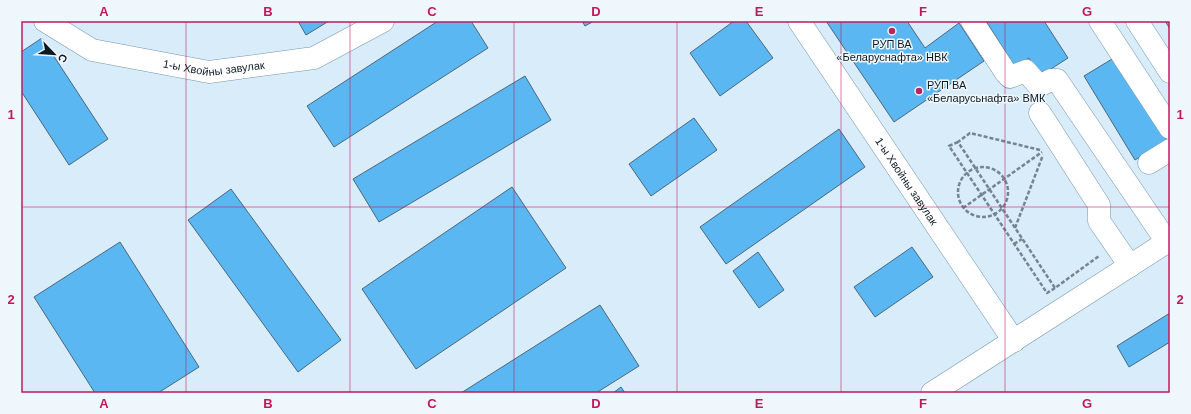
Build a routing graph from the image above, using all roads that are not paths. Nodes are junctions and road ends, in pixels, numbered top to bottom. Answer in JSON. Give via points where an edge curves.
{"nodes":[{"id":1,"x":45,"y":21,"type":"edge"},
{"id":2,"x":383,"y":21,"type":"edge"},
{"id":3,"x":799,"y":21,"type":"edge"},
{"id":4,"x":972,"y":21,"type":"edge"},
{"id":5,"x":1100,"y":21,"type":"edge"},
{"id":6,"x":1137,"y":21,"type":"edge"},
{"id":7,"x":1170,"y":72,"type":"edge"},
{"id":8,"x":1040,"y":113,"type":"dead end"},
{"id":9,"x":1170,"y":128,"type":"edge"},
{"id":10,"x":1170,"y":150,"type":"edge"},
{"id":11,"x":1148,"y":163,"type":"dead end"},
{"id":12,"x":1168,"y":241,"type":"edge"},
{"id":13,"x":1130,"y":266,"type":"junction"},
{"id":14,"x":1014,"y":341,"type":"junction"},
{"id":15,"x":932,"y":393,"type":"edge"}],
"edges":[{"from":1,"to":2,"type":"street","name":"1-ы Хвойны завулак","via":[[92,50],[209,72],[314,58]]},
{"from":3,"to":14,"type":"street","name":"1-ы Хвойны завулак"},
{"from":4,"to":12,"type":"street","via":[[1010,77],[1026,71],[1039,86],[1057,80]]},
{"from":5,"to":9,"type":"street"},
{"from":6,"to":7,"type":"street"},
{"from":8,"to":13,"type":"street","via":[[1099,205],[1099,221]]},
{"from":10,"to":11,"type":"street"},
{"from":12,"to":13,"type":"street"},
{"from":13,"to":14,"type":"street"},
{"from":14,"to":15,"type":"street"}]}
